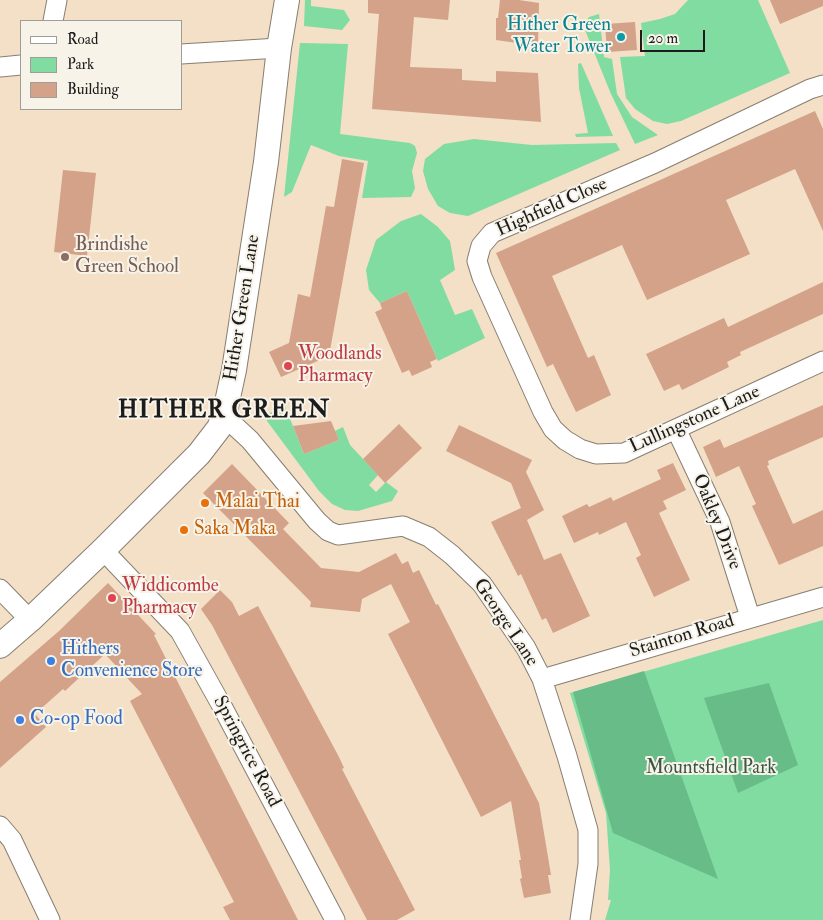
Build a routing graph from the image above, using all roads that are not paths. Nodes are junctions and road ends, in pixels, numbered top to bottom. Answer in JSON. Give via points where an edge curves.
{"nodes":[{"id":1,"x":57,"y":0,"type":"edge"},
{"id":2,"x":287,"y":0,"type":"edge"},
{"id":3,"x":53,"y":20,"type":"edge"},
{"id":4,"x":279,"y":48,"type":"junction"},
{"id":5,"x":182,"y":54,"type":"edge"},
{"id":6,"x":20,"y":65,"type":"edge"},
{"id":7,"x":0,"y":67,"type":"edge"},
{"id":8,"x":823,"y":85,"type":"edge"},
{"id":9,"x":823,"y":361,"type":"edge"},
{"id":10,"x":224,"y":416,"type":"junction"},
{"id":11,"x":676,"y":429,"type":"junction"},
{"id":12,"x":565,"y":440,"type":"joint"},
{"id":13,"x":103,"y":550,"type":"junction"},
{"id":14,"x":0,"y":589,"type":"edge"},
{"id":15,"x":823,"y":597,"type":"edge"},
{"id":16,"x":750,"y":617,"type":"junction"},
{"id":17,"x":30,"y":620,"type":"junction"},
{"id":18,"x":0,"y":646,"type":"edge"},
{"id":19,"x":542,"y":679,"type":"junction"},
{"id":20,"x":0,"y":826,"type":"edge"},
{"id":21,"x":50,"y":920,"type":"edge"},
{"id":22,"x":335,"y":920,"type":"edge"},
{"id":23,"x":580,"y":920,"type":"edge"}],
"edges":[{"from":1,"to":3,"type":"street"},
{"from":2,"to":4,"type":"street","name":"Hither Green Lane"},
{"from":4,"to":5,"type":"street"},
{"from":4,"to":10,"type":"street","name":"Hither Green Lane","via":[[266,162]]},
{"from":6,"to":7,"type":"street"},
{"from":8,"to":12,"type":"street","name":"Highfield Close","via":[[655,163],[492,233],[486,239],[477,261],[482,277],[543,412],[553,429]]},
{"from":9,"to":11,"type":"street","name":"Lullingstone Lane"},
{"from":10,"to":13,"type":"street","name":"Hither Green Lane","via":[[199,454]]},
{"from":10,"to":19,"type":"street","name":"George Lane","via":[[250,440],[328,531],[338,535],[403,526],[429,537],[452,555],[482,584],[526,648]]},
{"from":11,"to":12,"type":"street","name":"Lullingstone Lane","via":[[624,453],[596,454]]},
{"from":11,"to":16,"type":"street","name":"Oakley Drive","via":[[720,522]]},
{"from":13,"to":17,"type":"street","name":"Hither Green Lane"},
{"from":13,"to":22,"type":"street","name":"Springrice Road","via":[[180,631]]},
{"from":14,"to":17,"type":"street"},
{"from":15,"to":16,"type":"street","name":"Stainton Road"},
{"from":16,"to":19,"type":"street","name":"Stainton Road"},
{"from":17,"to":18,"type":"street","name":"Hither Green Lane"},
{"from":19,"to":23,"type":"street","name":"George Lane","via":[[588,830],[588,864]]},
{"from":20,"to":21,"type":"street","via":[[12,840]]}]}
